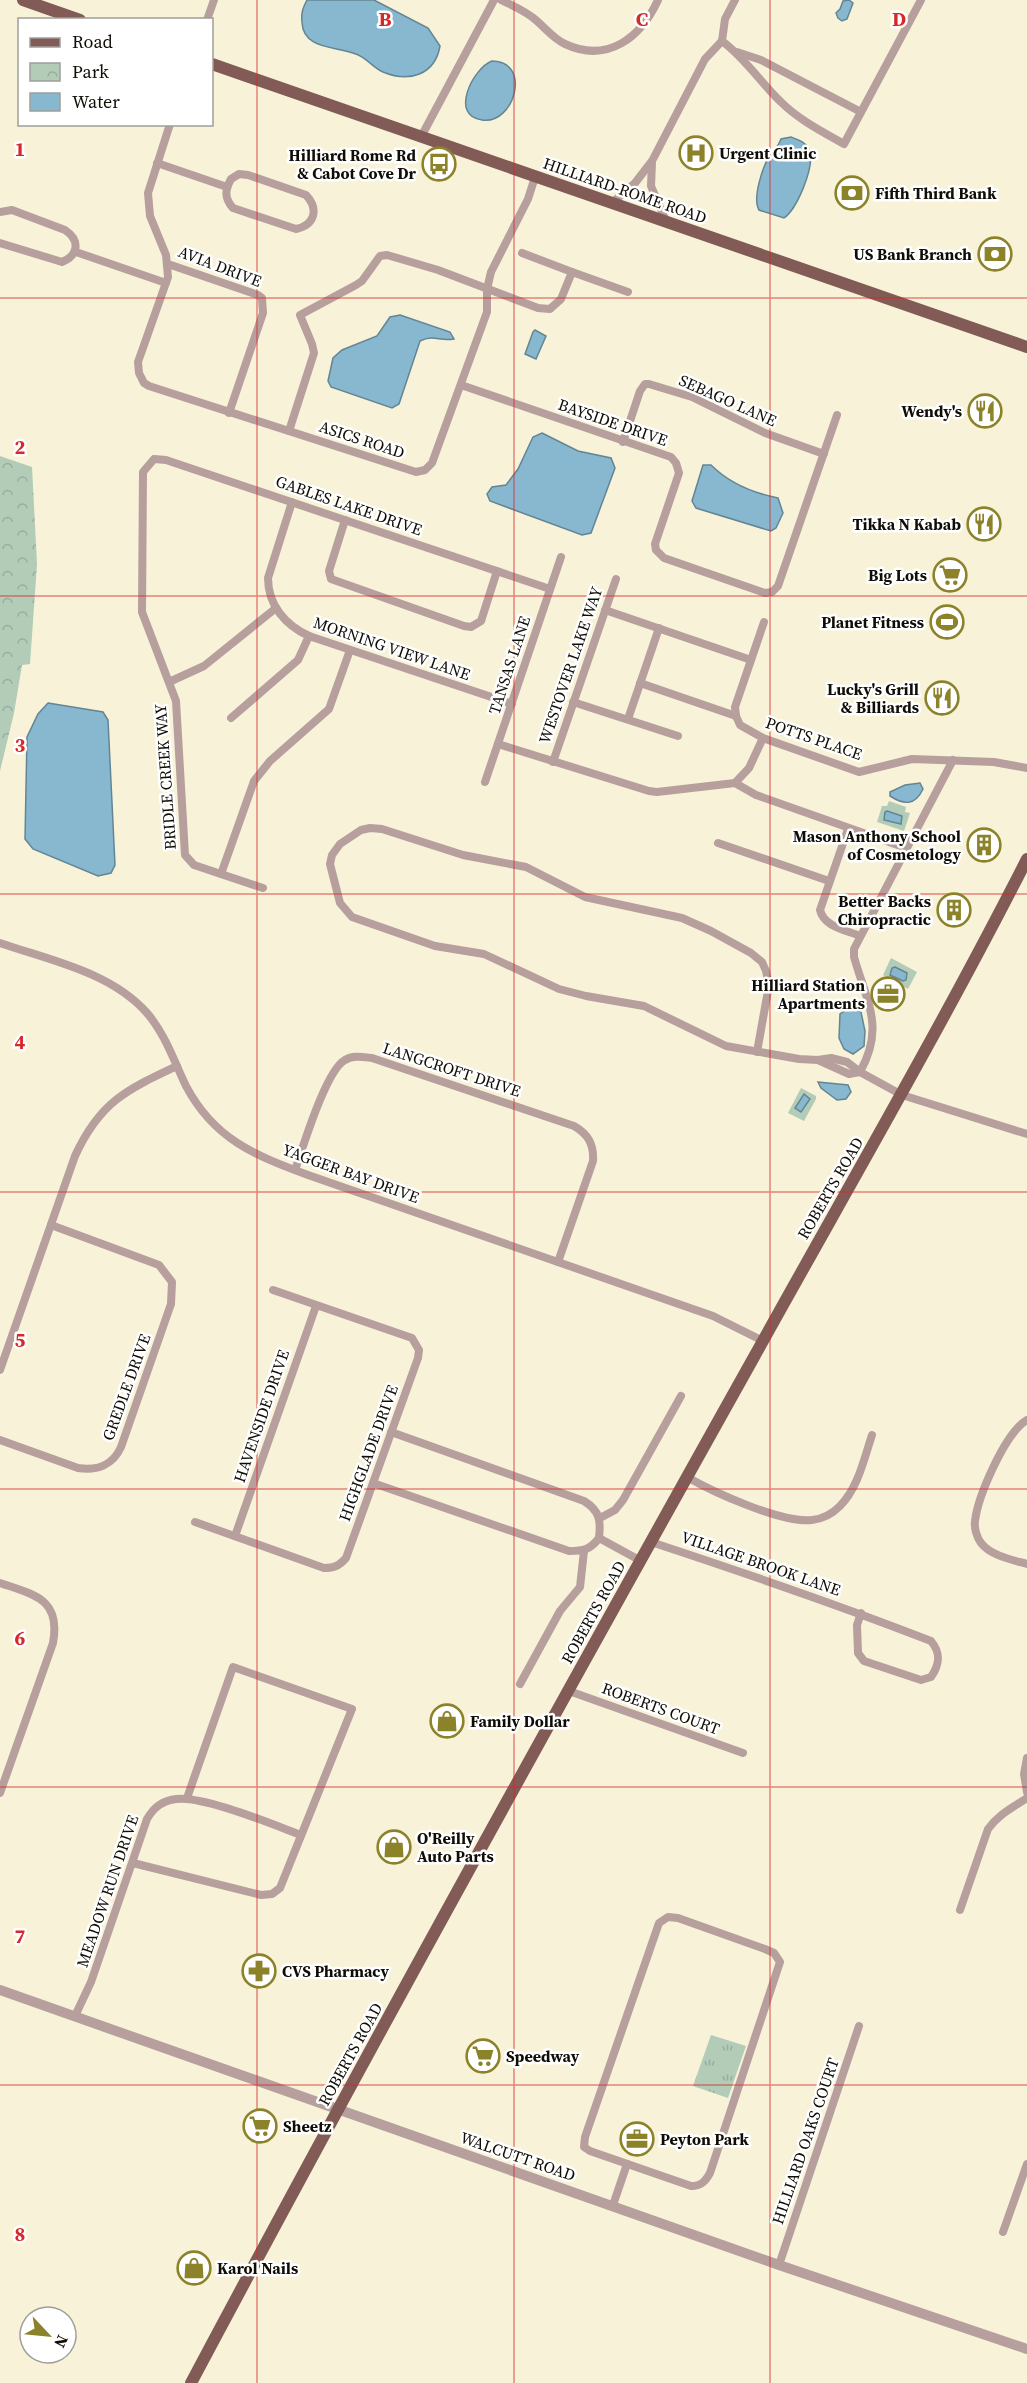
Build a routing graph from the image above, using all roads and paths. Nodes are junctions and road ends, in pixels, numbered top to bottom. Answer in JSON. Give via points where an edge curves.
{"nodes":[{"id":1,"x":22,"y":0,"type":"edge"},
{"id":2,"x":214,"y":0,"type":"edge"},
{"id":3,"x":494,"y":0,"type":"edge"},
{"id":4,"x":501,"y":0,"type":"edge"},
{"id":5,"x":658,"y":0,"type":"edge"},
{"id":6,"x":735,"y":0,"type":"edge"},
{"id":7,"x":921,"y":0,"type":"edge"},
{"id":8,"x":74,"y":18,"type":"edge"},
{"id":9,"x":208,"y":18,"type":"edge"},
{"id":10,"x":722,"y":41,"type":"junction"},
{"id":11,"x":737,"y":52,"type":"junction"},
{"id":12,"x":213,"y":64,"type":"edge"},
{"id":13,"x":861,"y":112,"type":"junction"},
{"id":14,"x":169,"y":126,"type":"edge"},
{"id":15,"x":421,"y":137,"type":"junction"},
{"id":16,"x":652,"y":161,"type":"junction"},
{"id":17,"x":157,"y":163,"type":"junction"},
{"id":18,"x":536,"y":177,"type":"junction"},
{"id":19,"x":227,"y":187,"type":"junction"},
{"id":20,"x":613,"y":202,"type":"junction"},
{"id":21,"x":0,"y":212,"type":"edge"},
{"id":22,"x":666,"y":221,"type":"junction"},
{"id":23,"x":0,"y":243,"type":"edge"},
{"id":24,"x":76,"y":252,"type":"junction"},
{"id":25,"x":522,"y":253,"type":"dead end"},
{"id":26,"x":168,"y":264,"type":"junction"},
{"id":27,"x":572,"y":272,"type":"junction"},
{"id":28,"x":166,"y":283,"type":"junction"},
{"id":29,"x":487,"y":289,"type":"junction"},
{"id":30,"x":628,"y":292,"type":"dead end"},
{"id":31,"x":1027,"y":347,"type":"edge"},
{"id":32,"x":461,"y":385,"type":"junction"},
{"id":33,"x":229,"y":413,"type":"junction"},
{"id":34,"x":837,"y":415,"type":"dead end"},
{"id":35,"x":289,"y":431,"type":"junction"},
{"id":36,"x":623,"y":442,"type":"junction"},
{"id":37,"x":824,"y":454,"type":"junction"},
{"id":38,"x":143,"y":472,"type":"joint"},
{"id":39,"x":292,"y":502,"type":"junction"},
{"id":40,"x":345,"y":520,"type":"junction"},
{"id":41,"x":561,"y":557,"type":"dead end"},
{"id":42,"x":497,"y":571,"type":"junction"},
{"id":43,"x":616,"y":579,"type":"dead end"},
{"id":44,"x":550,"y":589,"type":"junction"},
{"id":45,"x":276,"y":608,"type":"junction"},
{"id":46,"x":605,"y":610,"type":"junction"},
{"id":47,"x":764,"y":622,"type":"dead end"},
{"id":48,"x":659,"y":628,"type":"junction"},
{"id":49,"x":309,"y":636,"type":"junction"},
{"id":50,"x":350,"y":650,"type":"junction"},
{"id":51,"x":751,"y":660,"type":"junction"},
{"id":52,"x":169,"y":682,"type":"junction"},
{"id":53,"x":640,"y":683,"type":"junction"},
{"id":54,"x":573,"y":702,"type":"junction"},
{"id":55,"x":512,"y":704,"type":"junction"},
{"id":56,"x":736,"y":716,"type":"junction"},
{"id":57,"x":231,"y":718,"type":"dead end"},
{"id":58,"x":628,"y":719,"type":"junction"},
{"id":59,"x":678,"y":736,"type":"dead end"},
{"id":60,"x":763,"y":738,"type":"junction"},
{"id":61,"x":498,"y":744,"type":"junction"},
{"id":62,"x":953,"y":760,"type":"junction"},
{"id":63,"x":553,"y":762,"type":"junction"},
{"id":64,"x":1027,"y":768,"type":"edge"},
{"id":65,"x":485,"y":782,"type":"dead end"},
{"id":66,"x":735,"y":783,"type":"junction"},
{"id":67,"x":848,"y":829,"type":"junction"},
{"id":68,"x":718,"y":843,"type":"dead end"},
{"id":69,"x":906,"y":848,"type":"junction"},
{"id":70,"x":1027,"y":859,"type":"edge"},
{"id":71,"x":221,"y":874,"type":"junction"},
{"id":72,"x":829,"y":881,"type":"junction"},
{"id":73,"x":263,"y":888,"type":"dead end"},
{"id":74,"x":860,"y":936,"type":"junction"},
{"id":75,"x":0,"y":943,"type":"edge"},
{"id":76,"x":757,"y":1052,"type":"junction"},
{"id":77,"x":177,"y":1066,"type":"junction"},
{"id":78,"x":860,"y":1072,"type":"junction"},
{"id":79,"x":902,"y":1095,"type":"junction"},
{"id":80,"x":1027,"y":1134,"type":"edge"},
{"id":81,"x":295,"y":1170,"type":"junction"},
{"id":82,"x":51,"y":1225,"type":"junction"},
{"id":83,"x":558,"y":1262,"type":"junction"},
{"id":84,"x":273,"y":1290,"type":"dead end"},
{"id":85,"x":316,"y":1306,"type":"junction"},
{"id":86,"x":763,"y":1341,"type":"junction"},
{"id":87,"x":1,"y":1367,"type":"edge"},
{"id":88,"x":681,"y":1396,"type":"dead end"},
{"id":89,"x":1027,"y":1420,"type":"edge"},
{"id":90,"x":391,"y":1432,"type":"junction"},
{"id":91,"x":872,"y":1435,"type":"dead end"},
{"id":92,"x":0,"y":1440,"type":"edge"},
{"id":93,"x":687,"y":1478,"type":"junction"},
{"id":94,"x":373,"y":1483,"type":"junction"},
{"id":95,"x":600,"y":1518,"type":"junction"},
{"id":96,"x":195,"y":1522,"type":"dead end"},
{"id":97,"x":235,"y":1536,"type":"junction"},
{"id":98,"x":599,"y":1538,"type":"junction"},
{"id":99,"x":651,"y":1542,"type":"junction"},
{"id":100,"x":584,"y":1551,"type":"junction"},
{"id":101,"x":640,"y":1561,"type":"junction"},
{"id":102,"x":1027,"y":1564,"type":"edge"},
{"id":103,"x":0,"y":1583,"type":"edge"},
{"id":104,"x":861,"y":1613,"type":"junction"},
{"id":105,"x":520,"y":1684,"type":"dead end"},
{"id":106,"x":568,"y":1691,"type":"junction"},
{"id":107,"x":743,"y":1753,"type":"dead end"},
{"id":108,"x":1027,"y":1758,"type":"edge"},
{"id":109,"x":1027,"y":1791,"type":"edge"},
{"id":110,"x":0,"y":1793,"type":"edge"},
{"id":111,"x":187,"y":1798,"type":"junction"},
{"id":112,"x":1027,"y":1798,"type":"edge"},
{"id":113,"x":301,"y":1835,"type":"junction"},
{"id":114,"x":133,"y":1863,"type":"junction"},
{"id":115,"x":960,"y":1910,"type":"dead end"},
{"id":116,"x":0,"y":1990,"type":"edge"},
{"id":117,"x":75,"y":2016,"type":"junction"},
{"id":118,"x":859,"y":2026,"type":"dead end"},
{"id":119,"x":339,"y":2108,"type":"junction"},
{"id":120,"x":627,"y":2164,"type":"junction"},
{"id":121,"x":1027,"y":2164,"type":"edge"},
{"id":122,"x":613,"y":2205,"type":"junction"},
{"id":123,"x":1003,"y":2232,"type":"dead end"},
{"id":124,"x":778,"y":2265,"type":"junction"},
{"id":125,"x":1027,"y":2349,"type":"edge"},
{"id":126,"x":191,"y":2383,"type":"edge"}],
"edges":[{"from":1,"to":8,"type":"main road"},
{"from":2,"to":9,"type":"street"},
{"from":3,"to":15,"type":"street"},
{"from":4,"to":5,"type":"street","via":[[519,8],[566,45],[606,51],[639,31]]},
{"from":6,"to":10,"type":"street","via":[[725,19]]},
{"from":7,"to":13,"type":"street"},
{"from":10,"to":11,"type":"street"},
{"from":10,"to":16,"type":"street","via":[[705,59]]},
{"from":11,"to":13,"type":"street","via":[[761,60]]},
{"from":11,"to":13,"type":"street","via":[[782,104],[844,144]]},
{"from":12,"to":15,"type":"main road","name":"HILLIARD-ROME ROAD"},
{"from":14,"to":17,"type":"street","name":"AVIA DRIVE"},
{"from":15,"to":18,"type":"main road","name":"HILLIARD-ROME ROAD"},
{"from":16,"to":20,"type":"street"},
{"from":16,"to":22,"type":"street","via":[[651,186]]},
{"from":17,"to":19,"type":"street"},
{"from":17,"to":26,"type":"street","name":"AVIA DRIVE","via":[[148,193],[150,216]]},
{"from":18,"to":20,"type":"main road","name":"HILLIARD-ROME ROAD"},
{"from":18,"to":29,"type":"street","name":"ASICS ROAD","via":[[491,272]]},
{"from":19,"to":19,"type":"street","via":[[239,174],[306,195],[313,202],[312,221],[296,229],[233,208],[225,195]]},
{"from":20,"to":22,"type":"main road","name":"HILLIARD-ROME ROAD"},
{"from":21,"to":24,"type":"street","via":[[12,210],[65,230],[73,235]]},
{"from":22,"to":31,"type":"main road","name":"HILLIARD-ROME ROAD"},
{"from":23,"to":24,"type":"street","via":[[63,262]]},
{"from":24,"to":28,"type":"street"},
{"from":25,"to":27,"type":"street"},
{"from":26,"to":28,"type":"street","name":"ASICS ROAD"},
{"from":26,"to":33,"type":"street","name":"AVIA DRIVE","via":[[262,298],[263,313]]},
{"from":27,"to":29,"type":"street","via":[[561,299],[550,309]]},
{"from":27,"to":30,"type":"street"},
{"from":28,"to":33,"type":"street","name":"ASICS ROAD","via":[[138,362],[139,373],[149,386]]},
{"from":29,"to":32,"type":"street","name":"ASICS ROAD","via":[[487,312]]},
{"from":29,"to":35,"type":"street","via":[[394,256],[380,256],[362,281],[300,315],[314,353]]},
{"from":32,"to":35,"type":"street","name":"ASICS ROAD","via":[[432,463],[425,470],[401,468]]},
{"from":32,"to":36,"type":"street","name":"BAYSIDE DRIVE"},
{"from":33,"to":35,"type":"street","name":"ASICS ROAD"},
{"from":34,"to":37,"type":"street","name":"BAYSIDE DRIVE"},
{"from":36,"to":37,"type":"street","name":"SEBAGO LANE","via":[[640,391],[650,384],[692,397],[765,433]]},
{"from":36,"to":37,"type":"street","name":"BAYSIDE DRIVE","via":[[671,458],[679,473],[655,544],[659,554],[765,593],[778,586]]},
{"from":38,"to":39,"type":"street","name":"GABLES LAKE DRIVE","via":[[154,459],[166,460]]},
{"from":38,"to":52,"type":"street","name":"BRIDLE CREEK WAY","via":[[142,612]]},
{"from":39,"to":40,"type":"street","name":"GABLES LAKE DRIVE"},
{"from":39,"to":45,"type":"street","via":[[268,578]]},
{"from":40,"to":42,"type":"street","name":"GABLES LAKE DRIVE"},
{"from":40,"to":42,"type":"street","via":[[328,571],[331,579],[464,626],[481,621]]},
{"from":41,"to":44,"type":"street","name":"TANSAS LANE"},
{"from":42,"to":44,"type":"street","name":"GABLES LAKE DRIVE"},
{"from":43,"to":46,"type":"street","name":"WESTOVER LAKE WAY"},
{"from":44,"to":55,"type":"street","name":"TANSAS LANE"},
{"from":45,"to":49,"type":"street","name":"MORNING VIEW LANE","via":[[287,622]]},
{"from":45,"to":52,"type":"street","via":[[204,666]]},
{"from":46,"to":48,"type":"street"},
{"from":46,"to":54,"type":"street","name":"WESTOVER LAKE WAY"},
{"from":47,"to":51,"type":"street"},
{"from":48,"to":51,"type":"street"},
{"from":48,"to":53,"type":"street"},
{"from":49,"to":50,"type":"street","name":"MORNING VIEW LANE"},
{"from":49,"to":57,"type":"street","via":[[298,660]]},
{"from":50,"to":55,"type":"street","name":"MORNING VIEW LANE"},
{"from":50,"to":71,"type":"street","via":[[329,709],[270,761],[254,781]]},
{"from":51,"to":56,"type":"street","via":[[735,707]]},
{"from":52,"to":71,"type":"street","name":"BRIDLE CREEK WAY","via":[[176,701],[185,855],[194,865]]},
{"from":53,"to":56,"type":"street","name":"POTTS PLACE"},
{"from":53,"to":58,"type":"street"},
{"from":54,"to":58,"type":"street"},
{"from":54,"to":63,"type":"street","name":"WESTOVER LAKE WAY"},
{"from":55,"to":61,"type":"street","name":"TANSAS LANE"},
{"from":56,"to":60,"type":"street","name":"POTTS PLACE","via":[[740,725]]},
{"from":58,"to":59,"type":"street"},
{"from":60,"to":62,"type":"street","name":"POTTS PLACE","via":[[860,772],[912,759]]},
{"from":60,"to":66,"type":"street","via":[[749,768]]},
{"from":61,"to":63,"type":"street"},
{"from":61,"to":65,"type":"street","name":"TANSAS LANE"},
{"from":62,"to":64,"type":"street","name":"POTTS PLACE"},
{"from":62,"to":69,"type":"street"},
{"from":63,"to":66,"type":"street","via":[[657,792]]},
{"from":66,"to":67,"type":"street","via":[[756,795]]},
{"from":67,"to":69,"type":"street"},
{"from":67,"to":72,"type":"street"},
{"from":68,"to":72,"type":"street"},
{"from":69,"to":74,"type":"street"},
{"from":70,"to":79,"type":"main road","name":"ROBERTS ROAD"},
{"from":71,"to":73,"type":"street","name":"BRIDLE CREEK WAY"},
{"from":72,"to":74,"type":"street","via":[[820,913],[826,921]]},
{"from":74,"to":78,"type":"street","via":[[853,954],[874,1023],[872,1046]]},
{"from":75,"to":77,"type":"street","name":"YAGGER BAY DRIVE","via":[[88,974],[129,997],[147,1013]]},
{"from":76,"to":76,"type":"street","via":[[768,995],[766,971],[751,953],[711,931],[682,918],[585,897],[515,863],[463,855],[382,829],[361,830],[340,844],[332,855],[330,864],[340,903],[352,917],[435,946],[484,954],[560,989],[645,1006],[726,1046]]},
{"from":76,"to":78,"type":"street","via":[[818,1060],[831,1058],[848,1062]]},
{"from":77,"to":81,"type":"street","name":"YAGGER BAY DRIVE","via":[[201,1111],[218,1130],[239,1146]]},
{"from":77,"to":82,"type":"street","via":[[119,1096],[101,1113],[75,1155]]},
{"from":78,"to":79,"type":"street"},
{"from":79,"to":80,"type":"street"},
{"from":79,"to":86,"type":"main road","name":"ROBERTS ROAD"},
{"from":81,"to":83,"type":"street","name":"YAGGER BAY DRIVE"},
{"from":81,"to":83,"type":"street","name":"LANGCROFT DRIVE","via":[[329,1079],[339,1064],[355,1057],[372,1059],[574,1126],[582,1130],[594,1151]]},
{"from":82,"to":87,"type":"street"},
{"from":82,"to":92,"type":"street","name":"GREDLE DRIVE","via":[[159,1265],[169,1277],[173,1290],[171,1304],[121,1447],[109,1463],[88,1470],[78,1468]]},
{"from":83,"to":86,"type":"street","name":"YAGGER BAY DRIVE","via":[[713,1316]]},
{"from":84,"to":85,"type":"street"},
{"from":85,"to":90,"type":"street","name":"HIGHGLADE DRIVE","via":[[412,1338],[419,1350],[418,1358]]},
{"from":85,"to":97,"type":"street","name":"HAVENSIDE DRIVE"},
{"from":86,"to":93,"type":"main road","name":"ROBERTS ROAD"},
{"from":88,"to":95,"type":"street","via":[[623,1500]]},
{"from":89,"to":102,"type":"street","via":[[1007,1441],[998,1458],[979,1506],[975,1530],[992,1552]]},
{"from":90,"to":94,"type":"street","name":"HIGHGLADE DRIVE"},
{"from":90,"to":95,"type":"street","via":[[584,1501]]},
{"from":91,"to":93,"type":"street","via":[[850,1493],[830,1515],[813,1520],[784,1518]]},
{"from":93,"to":99,"type":"main road","name":"ROBERTS ROAD"},
{"from":94,"to":97,"type":"street","name":"HIGHGLADE DRIVE","via":[[346,1558],[333,1568]]},
{"from":94,"to":100,"type":"street","via":[[569,1551]]},
{"from":95,"to":98,"type":"street"},
{"from":96,"to":97,"type":"street"},
{"from":98,"to":100,"type":"street"},
{"from":98,"to":101,"type":"street"},
{"from":99,"to":101,"type":"main road","name":"ROBERTS ROAD"},
{"from":99,"to":104,"type":"street","name":"VILLAGE BROOK LANE"},
{"from":100,"to":105,"type":"street","via":[[580,1587],[561,1611]]},
{"from":101,"to":106,"type":"main road","name":"ROBERTS ROAD"},
{"from":103,"to":110,"type":"street","via":[[41,1599],[56,1621],[53,1643]]},
{"from":104,"to":104,"type":"street","name":"VILLAGE BROOK LANE","via":[[857,1625],[858,1653],[864,1661],[921,1680],[931,1677],[939,1659],[931,1641]]},
{"from":106,"to":107,"type":"street","name":"ROBERTS COURT"},
{"from":106,"to":119,"type":"main road","name":"ROBERTS ROAD"},
{"from":108,"to":109,"type":"street"},
{"from":111,"to":113,"type":"street","name":"MEADOW RUN DRIVE"},
{"from":111,"to":113,"type":"street","via":[[233,1667],[352,1708]]},
{"from":111,"to":114,"type":"street","name":"MEADOW RUN DRIVE","via":[[155,1808],[147,1819]]},
{"from":112,"to":115,"type":"street","via":[[1005,1811],[988,1829]]},
{"from":113,"to":114,"type":"street","via":[[280,1888],[272,1894]]},
{"from":114,"to":117,"type":"street","name":"MEADOW RUN DRIVE"},
{"from":116,"to":117,"type":"street","name":"WALCUTT ROAD"},
{"from":117,"to":119,"type":"street","name":"WALCUTT ROAD"},
{"from":118,"to":124,"type":"street","name":"HILLIARD OAKS COURT"},
{"from":119,"to":122,"type":"street","name":"WALCUTT ROAD"},
{"from":119,"to":126,"type":"main road","name":"ROBERTS ROAD"},
{"from":120,"to":120,"type":"street","via":[[590,2151],[584,2144],[659,1923],[668,1917],[678,1918],[778,1957],[779,1970],[706,2181],[691,2186]]},
{"from":120,"to":122,"type":"street"},
{"from":121,"to":123,"type":"street"},
{"from":122,"to":124,"type":"street","name":"WALCUTT ROAD"},
{"from":124,"to":125,"type":"street","name":"WALCUTT ROAD"}]}
